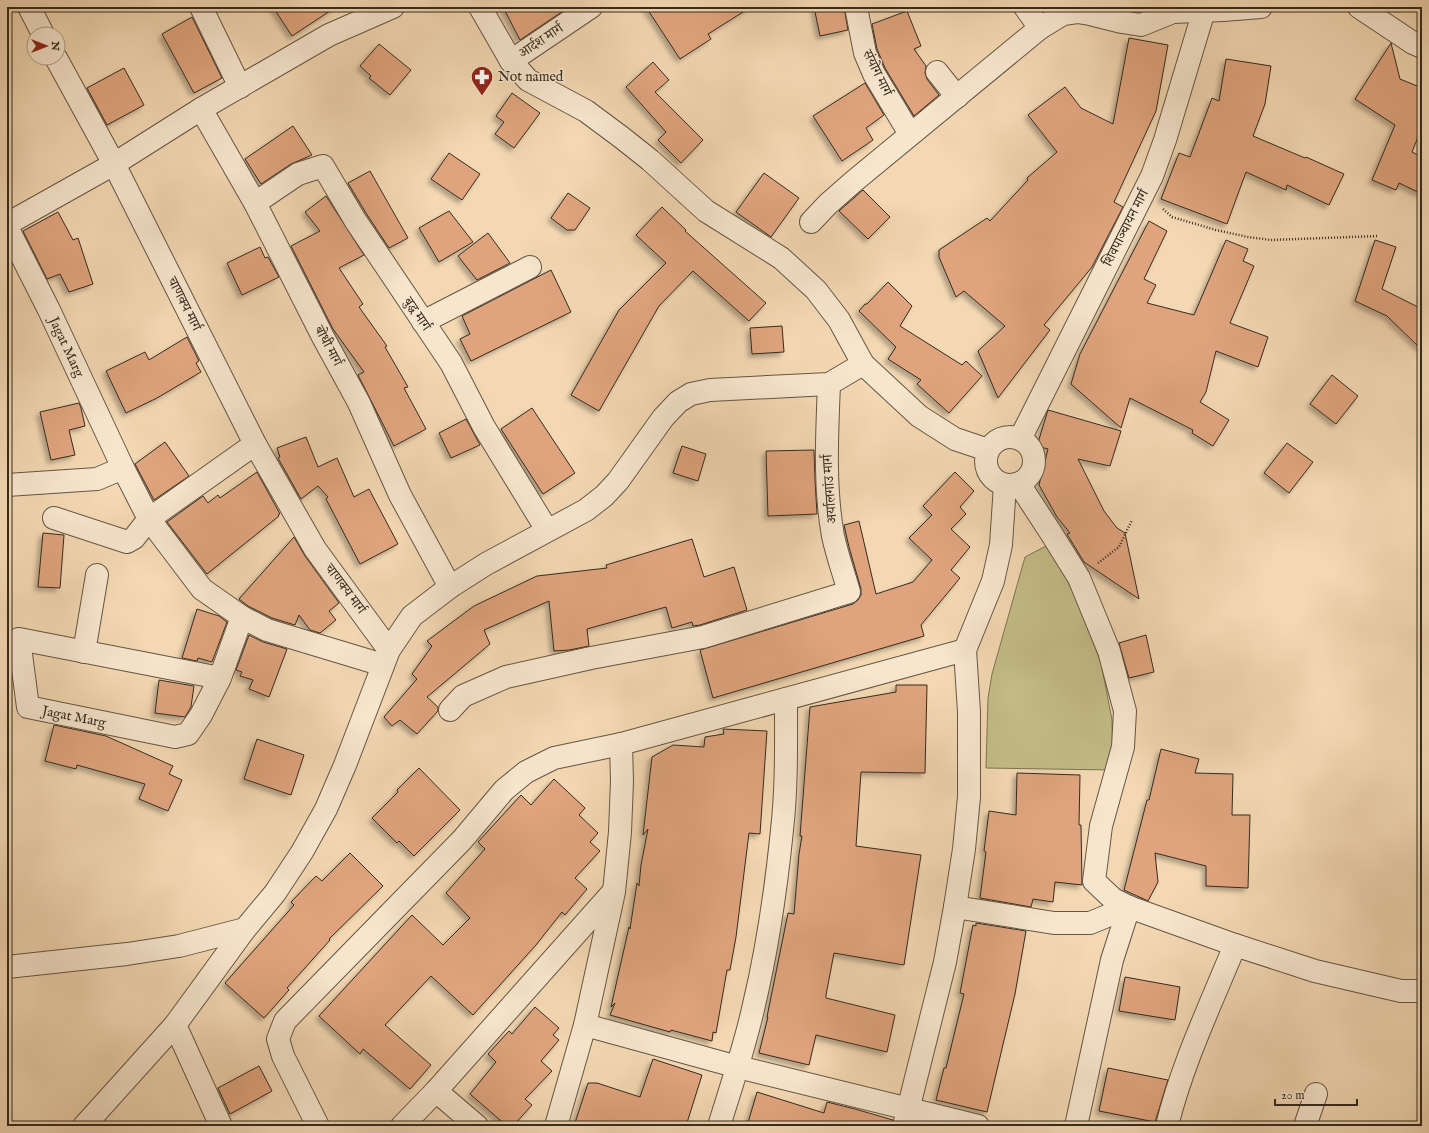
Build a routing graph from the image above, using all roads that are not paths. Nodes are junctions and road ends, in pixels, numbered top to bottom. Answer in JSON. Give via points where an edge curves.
{"nodes":[{"id":1,"x":29,"y":7,"type":"edge"},
{"id":2,"x":201,"y":7,"type":"edge"},
{"id":3,"x":393,"y":7,"type":"edge"},
{"id":4,"x":480,"y":7,"type":"edge"},
{"id":5,"x":591,"y":7,"type":"edge"},
{"id":6,"x":856,"y":7,"type":"edge"},
{"id":7,"x":1026,"y":7,"type":"edge"},
{"id":8,"x":1261,"y":7,"type":"edge"},
{"id":9,"x":1359,"y":7,"type":"edge"},
{"id":10,"x":1205,"y":8,"type":"edge"},
{"id":11,"x":39,"y":26,"type":"edge"},
{"id":12,"x":1040,"y":28,"type":"junction"},
{"id":13,"x":1422,"y":46,"type":"edge"},
{"id":14,"x":511,"y":61,"type":"junction"},
{"id":15,"x":60,"y":66,"type":"edge"},
{"id":16,"x":937,"y":72,"type":"dead end"},
{"id":17,"x":240,"y":87,"type":"junction"},
{"id":18,"x":957,"y":96,"type":"junction"},
{"id":19,"x":202,"y":109,"type":"junction"},
{"id":20,"x":910,"y":134,"type":"junction"},
{"id":21,"x":114,"y":164,"type":"junction"},
{"id":22,"x":255,"y":203,"type":"junction"},
{"id":23,"x":810,"y":222,"type":"dead end"},
{"id":24,"x":7,"y":226,"type":"edge"},
{"id":25,"x":530,"y":267,"type":"dead end"},
{"id":26,"x":423,"y":322,"type":"junction"},
{"id":27,"x":863,"y":364,"type":"junction"},
{"id":28,"x":829,"y":384,"type":"junction"},
{"id":29,"x":1020,"y":439,"type":"junction"},
{"id":30,"x":255,"y":444,"type":"junction"},
{"id":31,"x":988,"y":450,"type":"junction"},
{"id":32,"x":123,"y":468,"type":"junction"},
{"id":33,"x":7,"y":485,"type":"edge"},
{"id":34,"x":1012,"y":485,"type":"junction"},
{"id":35,"x":54,"y":518,"type":"dead end"},
{"id":36,"x":149,"y":519,"type":"junction"},
{"id":37,"x":547,"y":530,"type":"junction"},
{"id":38,"x":97,"y":575,"type":"dead end"},
{"id":39,"x":450,"y":587,"type":"junction"},
{"id":40,"x":242,"y":617,"type":"junction"},
{"id":41,"x":965,"y":650,"type":"junction"},
{"id":42,"x":84,"y":652,"type":"junction"},
{"id":43,"x":386,"y":658,"type":"junction"},
{"id":44,"x":220,"y":678,"type":"junction"},
{"id":45,"x":786,"y":699,"type":"junction"},
{"id":46,"x":450,"y":710,"type":"dead end"},
{"id":47,"x":621,"y":744,"type":"junction"},
{"id":48,"x":614,"y":892,"type":"junction"},
{"id":49,"x":955,"y":907,"type":"junction"},
{"id":50,"x":1129,"y":907,"type":"junction"},
{"id":51,"x":245,"y":929,"type":"junction"},
{"id":52,"x":1235,"y":945,"type":"junction"},
{"id":53,"x":7,"y":967,"type":"edge"},
{"id":54,"x":1422,"y":991,"type":"edge"},
{"id":55,"x":175,"y":1025,"type":"junction"},
{"id":56,"x":585,"y":1025,"type":"junction"},
{"id":57,"x":738,"y":1067,"type":"junction"},
{"id":58,"x":436,"y":1091,"type":"junction"},
{"id":59,"x":1316,"y":1094,"type":"dead end"},
{"id":60,"x":906,"y":1117,"type":"edge"},
{"id":61,"x":84,"y":1126,"type":"edge"},
{"id":62,"x":221,"y":1126,"type":"edge"},
{"id":63,"x":318,"y":1126,"type":"edge"},
{"id":64,"x":402,"y":1126,"type":"edge"},
{"id":65,"x":477,"y":1126,"type":"edge"},
{"id":66,"x":556,"y":1126,"type":"edge"},
{"id":67,"x":719,"y":1126,"type":"edge"},
{"id":68,"x":978,"y":1126,"type":"edge"},
{"id":69,"x":1076,"y":1126,"type":"edge"},
{"id":70,"x":1168,"y":1126,"type":"edge"},
{"id":71,"x":1305,"y":1126,"type":"edge"}],
"edges":[{"from":1,"to":11,"type":"street"},
{"from":2,"to":17,"type":"street"},
{"from":3,"to":17,"type":"street","via":[[329,35]]},
{"from":4,"to":14,"type":"street"},
{"from":5,"to":14,"type":"street","name":"आर्दश मार्ग"},
{"from":6,"to":20,"type":"street","name":"संयोग मार्ग","via":[[865,53],[874,74]]},
{"from":7,"to":12,"type":"street"},
{"from":8,"to":10,"type":"street","via":[[1224,10]]},
{"from":9,"to":13,"type":"street","via":[[1413,43]]},
{"from":10,"to":12,"type":"street","via":[[1173,12],[1141,25],[1077,12],[1063,14]]},
{"from":10,"to":29,"type":"street","name":"शिवपाञ्चायन मार्ग","via":[[1152,176]]},
{"from":12,"to":18,"type":"street"},
{"from":14,"to":27,"type":"street","via":[[528,80],[586,111],[621,137],[706,211],[781,258],[816,290],[839,320]]},
{"from":15,"to":21,"type":"street","name":"चाणक्य मार्ग"},
{"from":16,"to":18,"type":"street"},
{"from":17,"to":19,"type":"street"},
{"from":18,"to":20,"type":"street"},
{"from":19,"to":21,"type":"street"},
{"from":19,"to":22,"type":"street","name":"बोधी मार्ग"},
{"from":20,"to":23,"type":"street","via":[[843,190]]},
{"from":21,"to":24,"type":"street"},
{"from":21,"to":30,"type":"street","name":"चाणक्य मार्ग"},
{"from":22,"to":26,"type":"street","name":"बुद्ध मार्ग","via":[[298,174],[323,166],[355,220]]},
{"from":22,"to":39,"type":"street","name":"बोधी मार्ग","via":[[359,403],[400,495]]},
{"from":24,"to":32,"type":"street","name":"Jagat Marg"},
{"from":25,"to":26,"type":"street"},
{"from":26,"to":37,"type":"street","name":"बुद्ध मार्ग","via":[[450,363],[484,427]]},
{"from":27,"to":28,"type":"street"},
{"from":27,"to":31,"type":"street","via":[[919,416],[955,439]]},
{"from":28,"to":37,"type":"street","via":[[710,390],[691,394],[678,402],[663,418],[618,481],[604,496],[586,510]]},
{"from":28,"to":46,"type":"street","name":"अर्यालगांउ मार्ग","via":[[826,455],[830,510],[834,537],[849,592],[703,637],[506,677],[463,696]]},
{"from":29,"to":31,"type":"street","via":[[1012,437],[998,440]]},
{"from":29,"to":34,"type":"street","via":[[1032,450],[1034,466],[1026,480]]},
{"from":30,"to":36,"type":"street"},
{"from":30,"to":43,"type":"street","name":"चाणक्य मार्ग","via":[[315,549]]},
{"from":31,"to":34,"type":"street","via":[[988,472],[998,483]]},
{"from":32,"to":33,"type":"street","via":[[97,479]]},
{"from":32,"to":36,"type":"street","name":"Jagat Marg"},
{"from":34,"to":41,"type":"street","via":[[994,580]]},
{"from":34,"to":50,"type":"street","via":[[1051,533],[1079,578],[1109,651],[1125,711],[1123,747],[1101,826],[1094,881],[1113,899]]},
{"from":35,"to":36,"type":"street","via":[[127,542],[134,538]]},
{"from":36,"to":40,"type":"street","name":"Jagat Marg","via":[[202,589]]},
{"from":37,"to":39,"type":"street"},
{"from":38,"to":42,"type":"street"},
{"from":39,"to":43,"type":"street","via":[[412,616]]},
{"from":40,"to":43,"type":"street","name":"Jagat Marg","via":[[267,630]]},
{"from":40,"to":44,"type":"street","name":"Jagat Marg"},
{"from":41,"to":45,"type":"street"},
{"from":41,"to":49,"type":"street","via":[[970,712],[969,796]]},
{"from":42,"to":44,"type":"street","name":"Jagat Marg"},
{"from":42,"to":44,"type":"street","name":"Jagat Marg","via":[[19,639],[28,708],[175,737],[188,734],[202,715]]},
{"from":43,"to":51,"type":"street","via":[[326,809],[275,893]]},
{"from":45,"to":47,"type":"street"},
{"from":45,"to":57,"type":"street","via":[[783,813],[776,880],[753,1010]]},
{"from":47,"to":48,"type":"street","via":[[620,832]]},
{"from":47,"to":63,"type":"street","via":[[554,758],[526,772],[504,790],[462,840],[285,1021],[278,1039],[283,1056]]},
{"from":48,"to":56,"type":"street"},
{"from":48,"to":58,"type":"street"},
{"from":49,"to":50,"type":"street","via":[[1054,923],[1090,923]]},
{"from":49,"to":60,"type":"street","via":[[945,962]]},
{"from":50,"to":52,"type":"street"},
{"from":50,"to":69,"type":"street","via":[[1112,960]]},
{"from":51,"to":53,"type":"street","via":[[179,946]]},
{"from":51,"to":55,"type":"street"},
{"from":52,"to":54,"type":"street","via":[[1315,971],[1401,991]]},
{"from":52,"to":70,"type":"street","via":[[1186,1068],[1171,1109]]},
{"from":55,"to":61,"type":"street"},
{"from":55,"to":62,"type":"street"},
{"from":56,"to":57,"type":"street"},
{"from":56,"to":66,"type":"street"},
{"from":57,"to":60,"type":"street"},
{"from":57,"to":67,"type":"street"},
{"from":58,"to":64,"type":"street"},
{"from":58,"to":65,"type":"street"},
{"from":59,"to":71,"type":"street"},
{"from":60,"to":68,"type":"street"}]}
